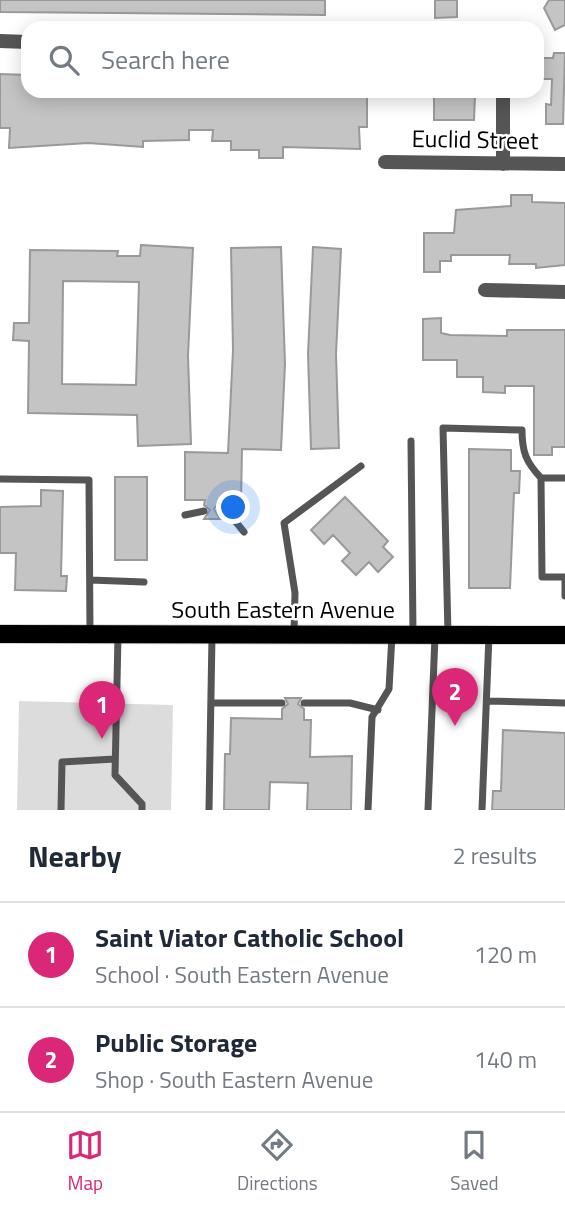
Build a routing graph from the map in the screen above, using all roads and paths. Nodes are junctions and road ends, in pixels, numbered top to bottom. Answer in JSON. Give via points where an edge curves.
{"nodes":[{"id":1,"x":0,"y":41,"type":"edge"},
{"id":2,"x":21,"y":42,"type":"edge"},
{"id":3,"x":503,"y":98,"type":"edge"},
{"id":4,"x":385,"y":162,"type":"dead end"},
{"id":5,"x":503,"y":164,"type":"junction"},
{"id":6,"x":565,"y":164,"type":"edge"},
{"id":7,"x":485,"y":289,"type":"dead end"},
{"id":8,"x":565,"y":292,"type":"edge"},
{"id":9,"x":411,"y":441,"type":"dead end"},
{"id":10,"x":361,"y":466,"type":"dead end"},
{"id":11,"x":541,"y":478,"type":"junction"},
{"id":12,"x":565,"y":478,"type":"edge"},
{"id":13,"x":0,"y":479,"type":"edge"},
{"id":14,"x":204,"y":510,"type":"dead end"},
{"id":15,"x":220,"y":510,"type":"dead end"},
{"id":16,"x":185,"y":515,"type":"dead end"},
{"id":17,"x":244,"y":532,"type":"dead end"},
{"id":18,"x":565,"y":577,"type":"edge"},
{"id":19,"x":90,"y":580,"type":"junction"},
{"id":20,"x":144,"y":582,"type":"dead end"},
{"id":21,"x":565,"y":596,"type":"edge"},
{"id":22,"x":0,"y":634,"type":"edge"},
{"id":23,"x":90,"y":634,"type":"junction"},
{"id":24,"x":118,"y":634,"type":"junction"},
{"id":25,"x":212,"y":634,"type":"junction"},
{"id":26,"x":294,"y":634,"type":"junction"},
{"id":27,"x":393,"y":634,"type":"junction"},
{"id":28,"x":413,"y":635,"type":"junction"},
{"id":29,"x":441,"y":635,"type":"junction"},
{"id":30,"x":489,"y":635,"type":"junction"},
{"id":31,"x":565,"y":635,"type":"edge"},
{"id":32,"x":487,"y":701,"type":"junction"},
{"id":33,"x":211,"y":703,"type":"junction"},
{"id":34,"x":282,"y":703,"type":"dead end"},
{"id":35,"x":304,"y":703,"type":"dead end"},
{"id":36,"x":565,"y":703,"type":"edge"},
{"id":37,"x":378,"y":710,"type":"junction"},
{"id":38,"x":116,"y":759,"type":"junction"},
{"id":39,"x":61,"y":810,"type":"edge"},
{"id":40,"x":142,"y":810,"type":"edge"},
{"id":41,"x":209,"y":810,"type":"edge"},
{"id":42,"x":368,"y":810,"type":"edge"},
{"id":43,"x":428,"y":810,"type":"edge"},
{"id":44,"x":482,"y":810,"type":"edge"}],
"edges":[{"from":1,"to":2,"type":"street"},
{"from":3,"to":5,"type":"street"},
{"from":4,"to":5,"type":"street","name":"Euclid Street"},
{"from":5,"to":6,"type":"street","name":"Euclid Street"},
{"from":7,"to":8,"type":"street"},
{"from":9,"to":28,"type":"lane"},
{"from":10,"to":26,"type":"lane","via":[[284,523],[295,593]]},
{"from":11,"to":12,"type":"lane"},
{"from":11,"to":18,"type":"lane","via":[[542,577]]},
{"from":11,"to":29,"type":"lane","via":[[527,464],[522,430],[443,428]]},
{"from":13,"to":19,"type":"lane","via":[[89,480]]},
{"from":14,"to":16,"type":"lane"},
{"from":15,"to":17,"type":"lane"},
{"from":18,"to":21,"type":"lane"},
{"from":19,"to":20,"type":"lane"},
{"from":19,"to":23,"type":"lane"},
{"from":22,"to":23,"type":"main road","name":"South Eastern Avenue"},
{"from":23,"to":24,"type":"main road","name":"South Eastern Avenue"},
{"from":24,"to":25,"type":"main road","name":"South Eastern Avenue"},
{"from":24,"to":38,"type":"lane"},
{"from":25,"to":26,"type":"main road","name":"South Eastern Avenue"},
{"from":25,"to":33,"type":"lane"},
{"from":26,"to":27,"type":"main road","name":"South Eastern Avenue"},
{"from":27,"to":28,"type":"main road","name":"South Eastern Avenue"},
{"from":27,"to":37,"type":"lane","via":[[389,690]]},
{"from":28,"to":29,"type":"main road","name":"South Eastern Avenue"},
{"from":29,"to":30,"type":"main road","name":"South Eastern Avenue"},
{"from":29,"to":43,"type":"lane"},
{"from":30,"to":31,"type":"main road","name":"South Eastern Avenue"},
{"from":30,"to":32,"type":"lane"},
{"from":32,"to":36,"type":"lane"},
{"from":32,"to":44,"type":"lane"},
{"from":33,"to":34,"type":"lane"},
{"from":33,"to":41,"type":"lane"},
{"from":35,"to":37,"type":"lane","via":[[350,703]]},
{"from":37,"to":42,"type":"lane","via":[[372,718]]},
{"from":38,"to":39,"type":"lane","via":[[62,762]]},
{"from":38,"to":40,"type":"lane","via":[[115,775],[142,804]]}]}
